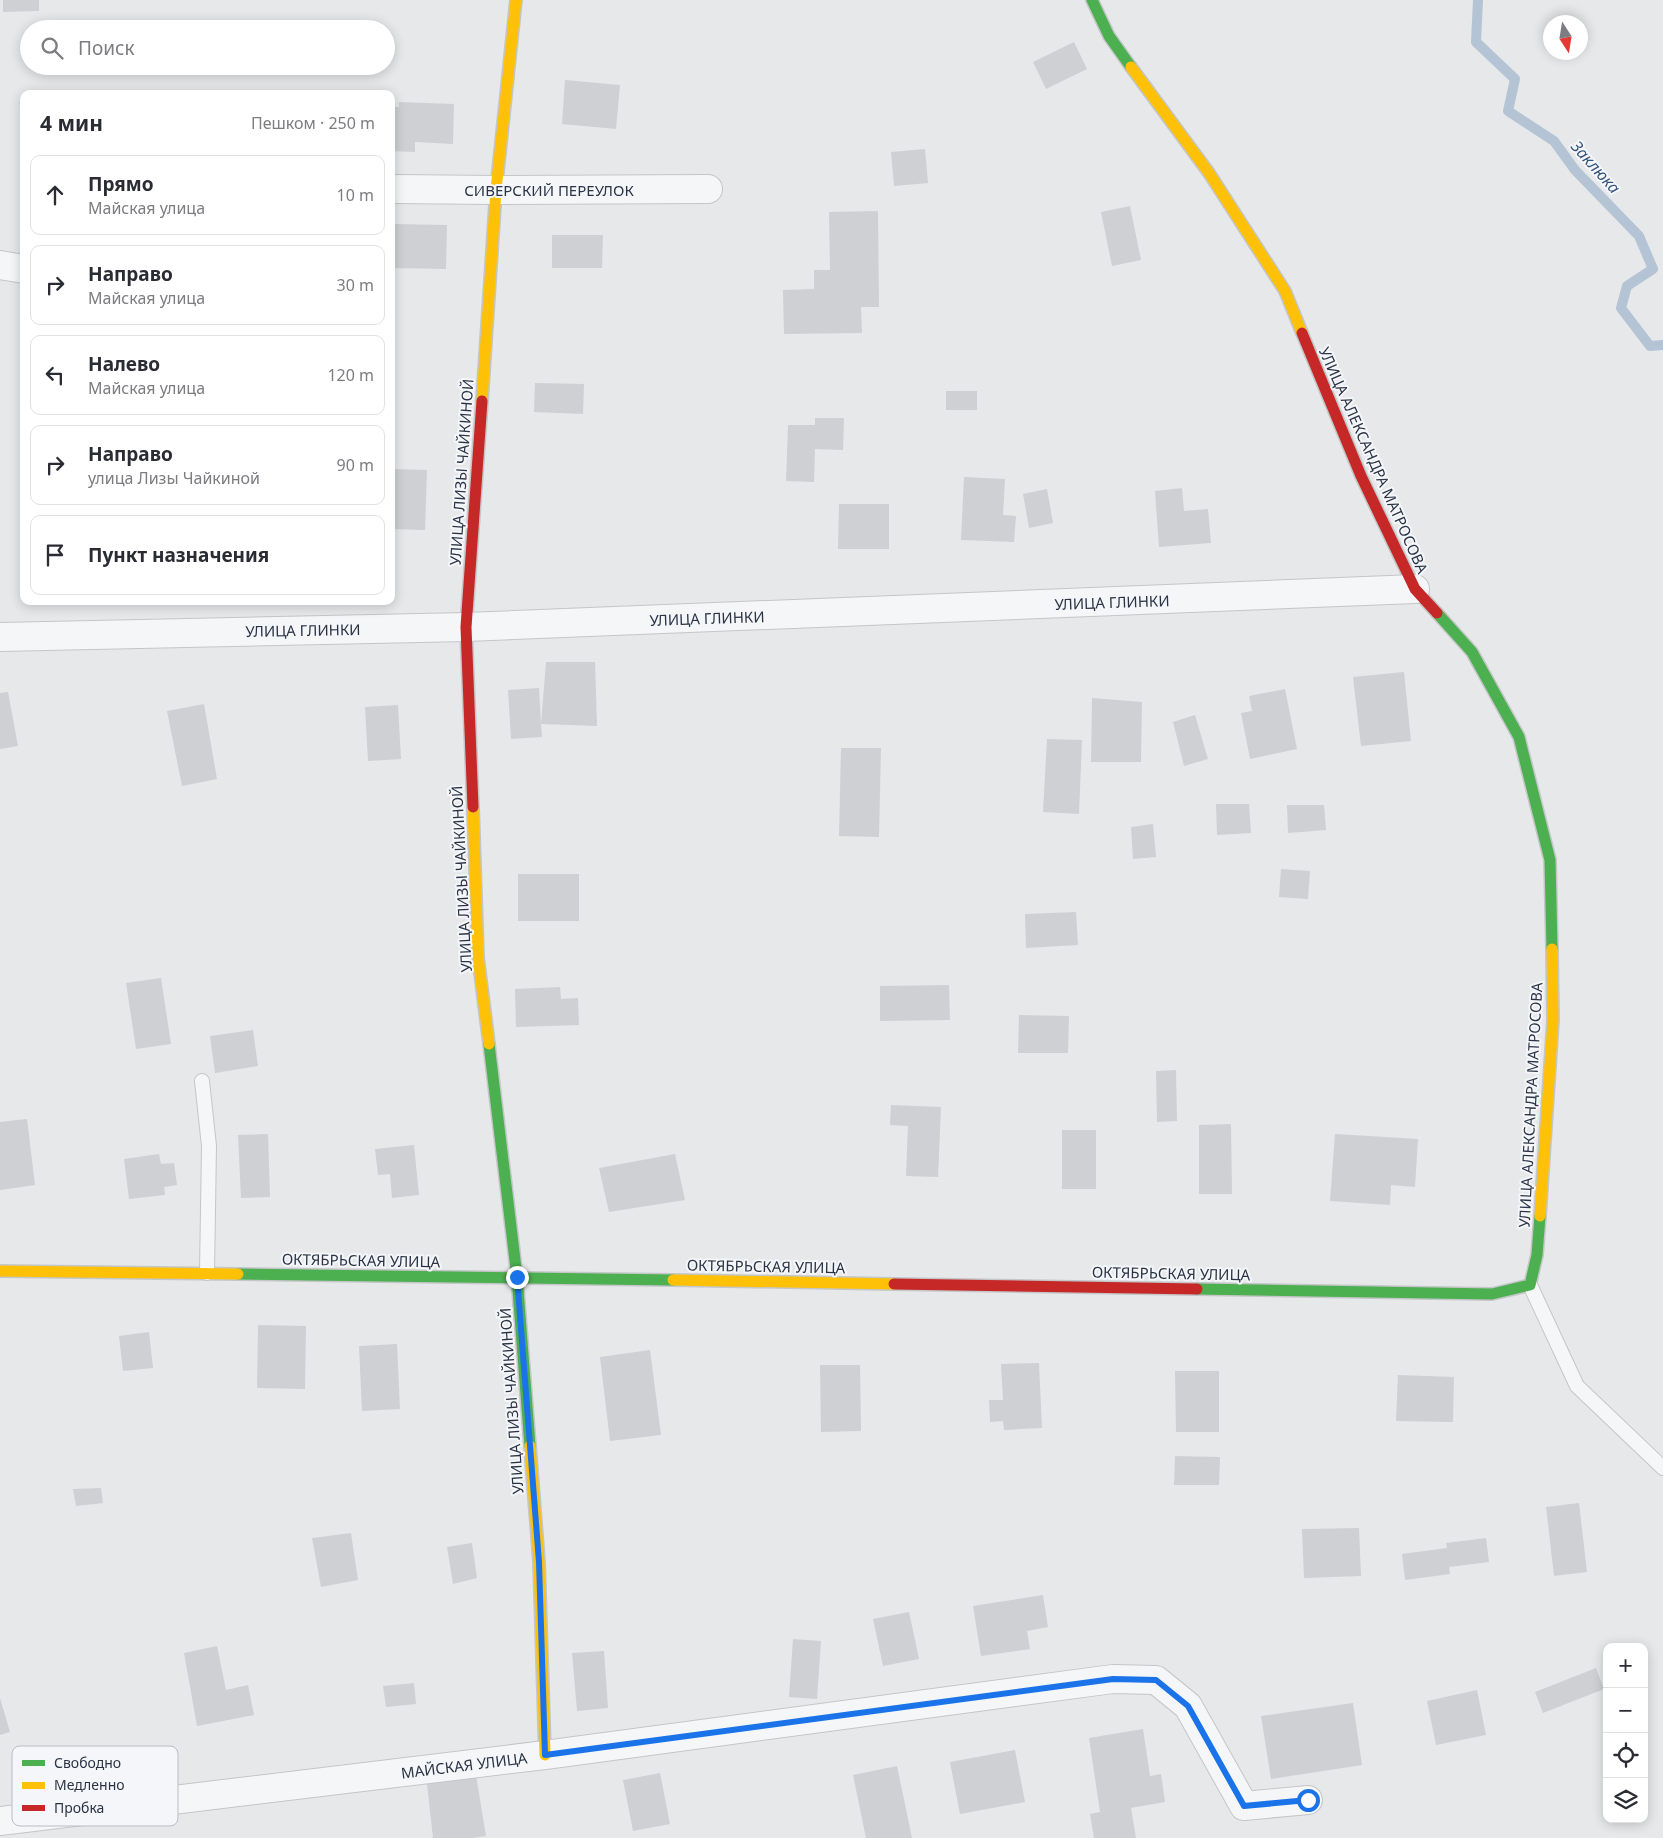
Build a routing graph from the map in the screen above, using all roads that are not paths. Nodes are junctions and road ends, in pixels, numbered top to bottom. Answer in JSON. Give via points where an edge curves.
{"nodes":[{"id":1,"x":516,"y":0,"type":"edge"},
{"id":2,"x":1092,"y":0,"type":"edge"},
{"id":3,"x":395,"y":189,"type":"edge"},
{"id":4,"x":708,"y":189,"type":"dead end"},
{"id":5,"x":496,"y":190,"type":"junction"},
{"id":6,"x":0,"y":264,"type":"edge"},
{"id":7,"x":20,"y":268,"type":"edge"},
{"id":8,"x":1414,"y":590,"type":"junction"},
{"id":9,"x":466,"y":627,"type":"junction"},
{"id":10,"x":0,"y":637,"type":"edge"},
{"id":11,"x":202,"y":1081,"type":"dead end"},
{"id":12,"x":0,"y":1271,"type":"edge"},
{"id":13,"x":207,"y":1273,"type":"junction"},
{"id":14,"x":517,"y":1277,"type":"junction"},
{"id":15,"x":1530,"y":1285,"type":"junction"},
{"id":16,"x":1663,"y":1468,"type":"edge"},
{"id":17,"x":545,"y":1755,"type":"junction"},
{"id":18,"x":178,"y":1799,"type":"edge"},
{"id":19,"x":1308,"y":1800,"type":"dead end"}],
"edges":[{"from":1,"to":5,"type":"street","name":"УЛИЦА ЛИЗЫ ЧАЙКИНОЙ"},
{"from":2,"to":8,"type":"street","name":"УЛИЦА АЛЕКСАНДРА МАТРОСОВА","via":[[1109,36],[1209,173],[1285,291],[1361,476]]},
{"from":3,"to":5,"type":"street","name":"СИВЕРСКИЙ ПЕРЕУЛОК"},
{"from":4,"to":5,"type":"street","name":"СИВЕРСКИЙ ПЕРЕУЛОК"},
{"from":5,"to":9,"type":"street","name":"УЛИЦА ЛИЗЫ ЧАЙКИНОЙ"},
{"from":6,"to":7,"type":"street"},
{"from":8,"to":9,"type":"street","name":"УЛИЦА ГЛИНКИ"},
{"from":8,"to":15,"type":"street","name":"УЛИЦА АЛЕКСАНДРА МАТРОСОВА","via":[[1472,652],[1519,737],[1550,860],[1553,1020],[1538,1255]]},
{"from":9,"to":10,"type":"street","name":"УЛИЦА ГЛИНКИ"},
{"from":9,"to":14,"type":"street","name":"УЛИЦА ЛИЗЫ ЧАЙКИНОЙ","via":[[478,958]]},
{"from":11,"to":13,"type":"lane","via":[[209,1146]]},
{"from":12,"to":13,"type":"street","name":"ОКТЯБРЬСКАЯ УЛИЦА"},
{"from":13,"to":14,"type":"street","name":"ОКТЯБРЬСКАЯ УЛИЦА"},
{"from":14,"to":15,"type":"street","name":"ОКТЯБРЬСКАЯ УЛИЦА","via":[[1492,1294]]},
{"from":14,"to":17,"type":"street","name":"УЛИЦА ЛИЗЫ ЧАЙКИНОЙ","via":[[539,1562]]},
{"from":15,"to":16,"type":"lane","via":[[1577,1386]]},
{"from":17,"to":18,"type":"street","name":"МАЙСКАЯ УЛИЦА"},
{"from":17,"to":19,"type":"street","name":"МАЙСКАЯ УЛИЦА","via":[[1113,1679],[1156,1680],[1188,1706],[1244,1806]]}]}
